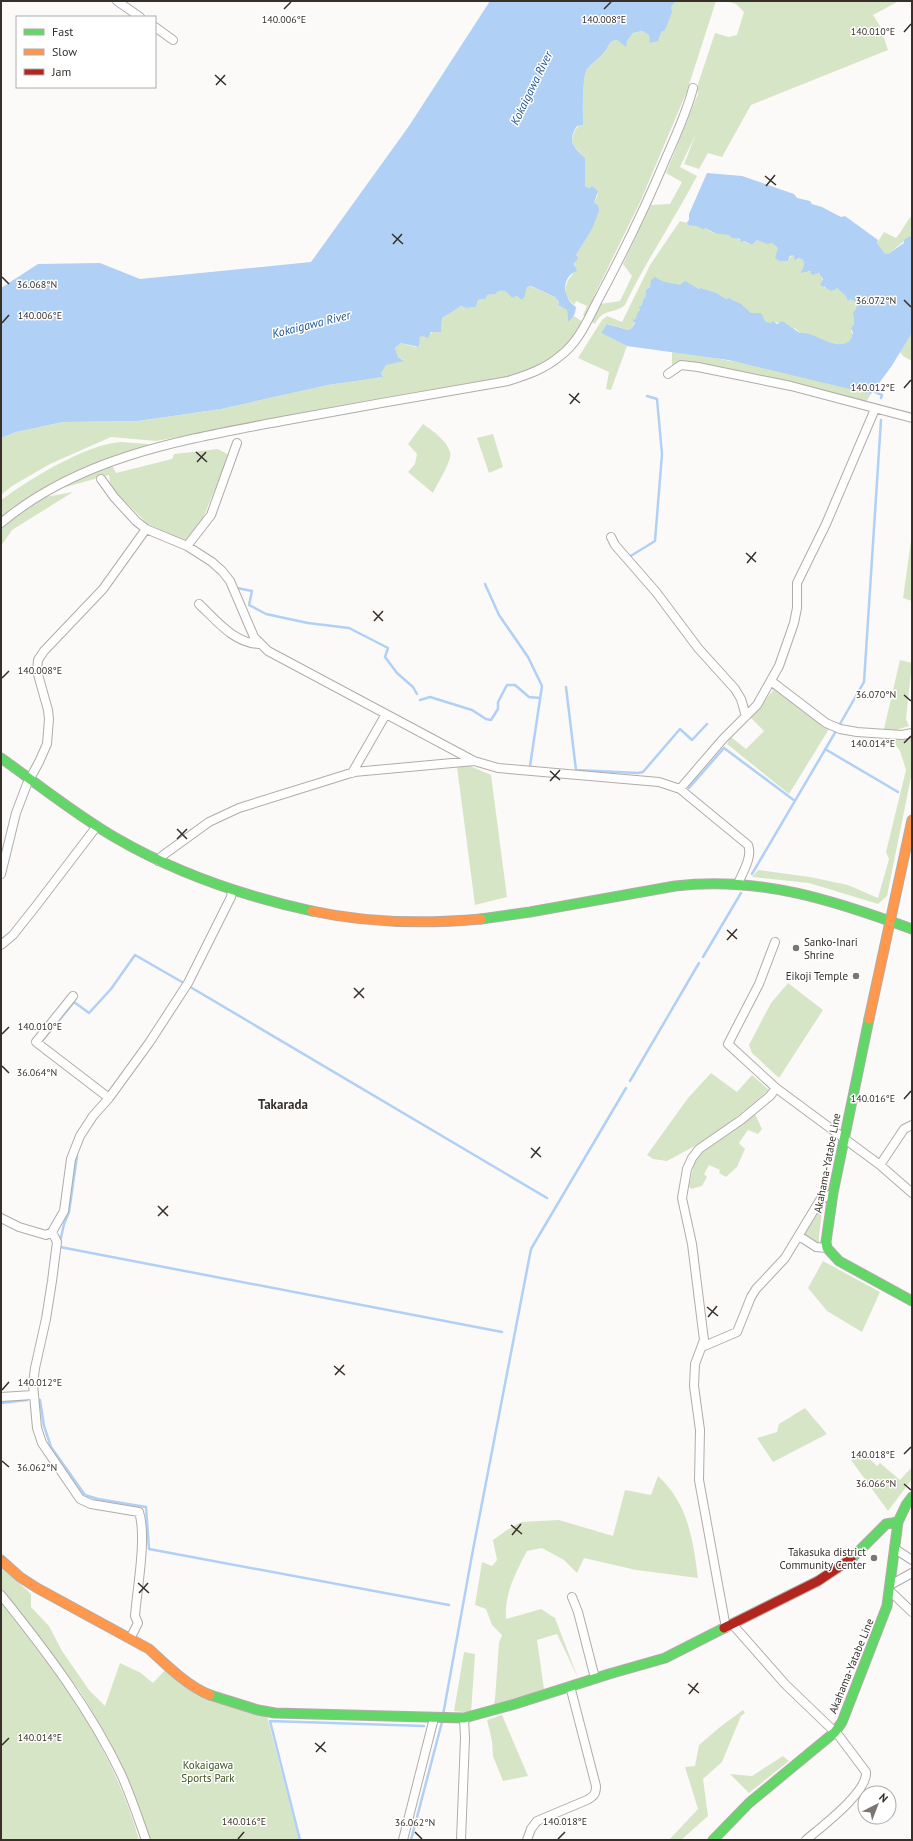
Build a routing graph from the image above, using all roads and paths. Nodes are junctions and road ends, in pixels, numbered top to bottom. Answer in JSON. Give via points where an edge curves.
{"nodes":[{"id":1,"x":117,"y":1,"type":"edge"},
{"id":2,"x":139,"y":16,"type":"edge"},
{"id":3,"x":156,"y":28,"type":"edge"},
{"id":4,"x":173,"y":40,"type":"dead end"},
{"id":5,"x":694,"y":88,"type":"dead end"},
{"id":6,"x":668,"y":374,"type":"dead end"},
{"id":7,"x":875,"y":409,"type":"junction"},
{"id":8,"x":912,"y":418,"type":"edge"},
{"id":9,"x":237,"y":443,"type":"dead end"},
{"id":10,"x":101,"y":479,"type":"dead end"},
{"id":11,"x":1,"y":523,"type":"edge"},
{"id":12,"x":146,"y":529,"type":"junction"},
{"id":13,"x":611,"y":537,"type":"dead end"},
{"id":14,"x":187,"y":546,"type":"junction"},
{"id":15,"x":199,"y":604,"type":"dead end"},
{"id":16,"x":259,"y":644,"type":"junction"},
{"id":17,"x":771,"y":681,"type":"junction"},
{"id":18,"x":386,"y":714,"type":"junction"},
{"id":19,"x":746,"y":716,"type":"junction"},
{"id":20,"x":912,"y":733,"type":"edge"},
{"id":21,"x":1,"y":758,"type":"edge"},
{"id":22,"x":474,"y":761,"type":"junction"},
{"id":23,"x":352,"y":773,"type":"junction"},
{"id":24,"x":30,"y":779,"type":"junction"},
{"id":25,"x":680,"y":790,"type":"junction"},
{"id":26,"x":912,"y":820,"type":"edge"},
{"id":27,"x":97,"y":826,"type":"junction"},
{"id":28,"x":158,"y":861,"type":"junction"},
{"id":29,"x":1,"y":874,"type":"edge"},
{"id":30,"x":738,"y":884,"type":"junction"},
{"id":31,"x":232,"y":891,"type":"junction"},
{"id":32,"x":891,"y":922,"type":"junction"},
{"id":33,"x":912,"y":929,"type":"edge"},
{"id":34,"x":776,"y":942,"type":"dead end"},
{"id":35,"x":1,"y":945,"type":"edge"},
{"id":36,"x":73,"y":996,"type":"dead end"},
{"id":37,"x":776,"y":1088,"type":"junction"},
{"id":38,"x":109,"y":1098,"type":"junction"},
{"id":39,"x":912,"y":1125,"type":"edge"},
{"id":40,"x":844,"y":1139,"type":"junction"},
{"id":41,"x":880,"y":1165,"type":"junction"},
{"id":42,"x":833,"y":1193,"type":"junction"},
{"id":43,"x":912,"y":1193,"type":"edge"},
{"id":44,"x":1,"y":1218,"type":"edge"},
{"id":45,"x":52,"y":1232,"type":"junction"},
{"id":46,"x":799,"y":1236,"type":"junction"},
{"id":47,"x":827,"y":1248,"type":"junction"},
{"id":48,"x":912,"y":1301,"type":"edge"},
{"id":49,"x":702,"y":1348,"type":"junction"},
{"id":50,"x":33,"y":1395,"type":"junction"},
{"id":51,"x":1,"y":1397,"type":"edge"},
{"id":52,"x":912,"y":1497,"type":"edge"},
{"id":53,"x":898,"y":1522,"type":"junction"},
{"id":54,"x":895,"y":1549,"type":"junction"},
{"id":55,"x":1,"y":1560,"type":"edge"},
{"id":56,"x":912,"y":1560,"type":"edge"},
{"id":57,"x":912,"y":1573,"type":"edge"},
{"id":58,"x":890,"y":1588,"type":"junction"},
{"id":59,"x":1,"y":1595,"type":"edge"},
{"id":60,"x":572,"y":1597,"type":"dead end"},
{"id":61,"x":912,"y":1612,"type":"edge"},
{"id":62,"x":729,"y":1627,"type":"junction"},
{"id":63,"x":131,"y":1637,"type":"junction"},
{"id":64,"x":595,"y":1678,"type":"junction"},
{"id":65,"x":570,"y":1686,"type":"junction"},
{"id":66,"x":439,"y":1718,"type":"junction"},
{"id":67,"x":464,"y":1718,"type":"junction"},
{"id":68,"x":835,"y":1732,"type":"junction"},
{"id":69,"x":146,"y":1840,"type":"edge"},
{"id":70,"x":403,"y":1840,"type":"edge"},
{"id":71,"x":461,"y":1840,"type":"edge"},
{"id":72,"x":527,"y":1840,"type":"edge"},
{"id":73,"x":712,"y":1840,"type":"edge"},
{"id":74,"x":806,"y":1840,"type":"edge"}],
"edges":[{"from":1,"to":2,"type":"street"},
{"from":3,"to":4,"type":"street"},
{"from":5,"to":11,"type":"street","via":[[690,104],[654,186],[609,281],[578,337],[561,356],[549,364],[508,381],[361,406],[148,449],[109,461],[57,484]]},
{"from":6,"to":7,"type":"street","via":[[681,365],[698,367],[791,386]]},
{"from":7,"to":8,"type":"street"},
{"from":7,"to":17,"type":"street","via":[[826,524],[797,582],[794,622],[779,666]]},
{"from":9,"to":14,"type":"street","via":[[211,515]]},
{"from":10,"to":12,"type":"street","via":[[114,498]]},
{"from":12,"to":14,"type":"street"},
{"from":12,"to":24,"type":"street","via":[[104,589],[38,660],[37,671],[48,714],[48,735],[44,754]]},
{"from":13,"to":19,"type":"street","via":[[698,648],[735,689]]},
{"from":14,"to":16,"type":"street","via":[[212,562],[226,575]]},
{"from":15,"to":16,"type":"street","via":[[228,633],[248,644]]},
{"from":16,"to":18,"type":"street","via":[[268,652]]},
{"from":17,"to":19,"type":"street","via":[[757,705]]},
{"from":17,"to":20,"type":"street","via":[[826,723],[840,729],[902,735]]},
{"from":18,"to":22,"type":"street"},
{"from":18,"to":23,"type":"street"},
{"from":19,"to":25,"type":"street"},
{"from":21,"to":24,"type":"street"},
{"from":22,"to":23,"type":"street"},
{"from":22,"to":25,"type":"street","via":[[498,768],[660,782]]},
{"from":23,"to":28,"type":"street","via":[[239,808],[209,822]]},
{"from":24,"to":27,"type":"street"},
{"from":24,"to":29,"type":"street","via":[[16,813]]},
{"from":25,"to":30,"type":"street","via":[[748,845],[750,850],[747,862]]},
{"from":26,"to":32,"type":"street","name":"Akahama-Yatabe Line"},
{"from":27,"to":28,"type":"street"},
{"from":27,"to":35,"type":"street","via":[[13,935]]},
{"from":28,"to":31,"type":"street"},
{"from":30,"to":31,"type":"street","via":[[687,884],[499,917],[445,921],[379,921],[309,912]]},
{"from":30,"to":32,"type":"street","via":[[804,893]]},
{"from":31,"to":38,"type":"street","via":[[188,983]]},
{"from":32,"to":33,"type":"street"},
{"from":32,"to":40,"type":"street","name":"Akahama-Yatabe Line"},
{"from":34,"to":37,"type":"street","via":[[759,984],[728,1044]]},
{"from":36,"to":38,"type":"street","via":[[36,1042]]},
{"from":37,"to":40,"type":"street"},
{"from":37,"to":49,"type":"street","via":[[746,1116],[699,1149],[687,1169],[682,1198],[692,1244],[704,1340]]},
{"from":38,"to":45,"type":"street","via":[[93,1116],[73,1152],[64,1211]]},
{"from":39,"to":41,"type":"street","via":[[904,1129]]},
{"from":40,"to":41,"type":"street"},
{"from":40,"to":42,"type":"street","name":"Akahama-Yatabe Line"},
{"from":41,"to":43,"type":"street"},
{"from":42,"to":46,"type":"street","via":[[820,1200]]},
{"from":42,"to":47,"type":"street","name":"Akahama-Yatabe Line","via":[[826,1233]]},
{"from":44,"to":45,"type":"street","via":[[42,1235]]},
{"from":45,"to":50,"type":"street","via":[[57,1242],[46,1319],[35,1368]]},
{"from":46,"to":47,"type":"street","via":[[816,1247]]},
{"from":46,"to":49,"type":"street","via":[[785,1258],[756,1289],[737,1332]]},
{"from":47,"to":48,"type":"street","via":[[839,1261]]},
{"from":49,"to":62,"type":"street","via":[[695,1364],[694,1386],[700,1430],[699,1480]]},
{"from":50,"to":51,"type":"street"},
{"from":50,"to":63,"type":"street","via":[[37,1428],[42,1443],[80,1499],[90,1504],[139,1512],[142,1539],[135,1616],[138,1623]]},
{"from":52,"to":53,"type":"street","name":"Akahama-Yatabe Line"},
{"from":53,"to":54,"type":"street","name":"Akahama-Yatabe Line"},
{"from":53,"to":62,"type":"street","via":[[886,1524],[858,1554],[834,1571]]},
{"from":54,"to":56,"type":"street"},
{"from":54,"to":58,"type":"street","name":"Akahama-Yatabe Line"},
{"from":55,"to":63,"type":"street","via":[[37,1588]]},
{"from":57,"to":58,"type":"street"},
{"from":58,"to":61,"type":"street"},
{"from":58,"to":68,"type":"street","name":"Akahama-Yatabe Line","via":[[880,1628],[842,1722]]},
{"from":59,"to":69,"type":"street","via":[[65,1680],[106,1745],[133,1803]]},
{"from":60,"to":64,"type":"street"},
{"from":62,"to":64,"type":"street","via":[[665,1658]]},
{"from":62,"to":68,"type":"street"},
{"from":63,"to":66,"type":"street","via":[[149,1648],[202,1692],[258,1710],[275,1713]]},
{"from":64,"to":65,"type":"street"},
{"from":65,"to":67,"type":"street"},
{"from":65,"to":72,"type":"street","via":[[596,1786],[595,1796],[537,1821]]},
{"from":66,"to":67,"type":"street"},
{"from":66,"to":70,"type":"street"},
{"from":67,"to":71,"type":"street"},
{"from":68,"to":73,"type":"street","name":"Akahama-Yatabe Line","via":[[749,1803]]},
{"from":68,"to":74,"type":"street","via":[[867,1774],[860,1789],[850,1801]]}]}
